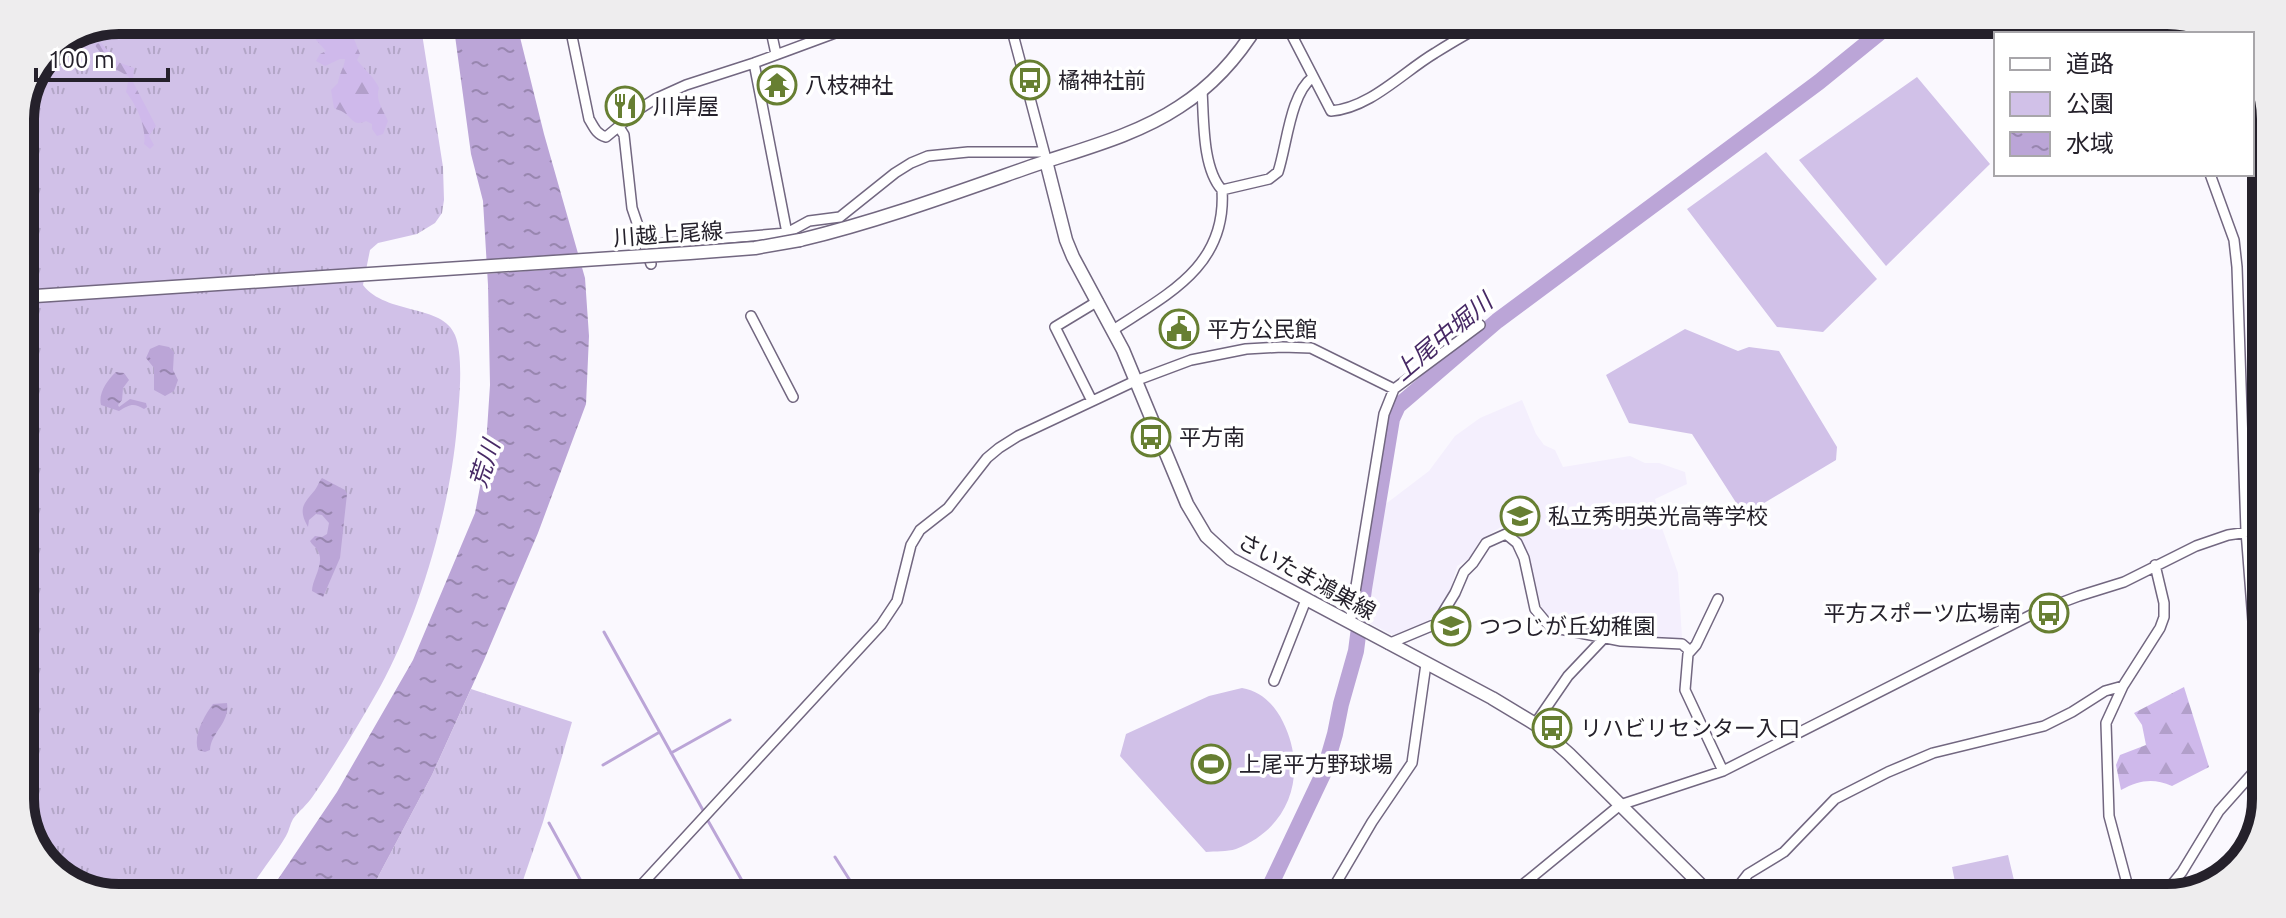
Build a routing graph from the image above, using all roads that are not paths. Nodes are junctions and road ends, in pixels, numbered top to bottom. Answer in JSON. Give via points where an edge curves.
{"nodes":[{"id":1,"x":571,"y":34,"type":"edge"},
{"id":2,"x":772,"y":34,"type":"edge"},
{"id":3,"x":831,"y":34,"type":"edge"},
{"id":4,"x":1013,"y":34,"type":"edge"},
{"id":5,"x":1251,"y":34,"type":"edge"},
{"id":6,"x":1291,"y":34,"type":"edge"},
{"id":7,"x":1468,"y":34,"type":"edge"},
{"id":8,"x":776,"y":54,"type":"junction"},
{"id":9,"x":754,"y":63,"type":"junction"},
{"id":10,"x":1313,"y":77,"type":"junction"},
{"id":11,"x":1202,"y":91,"type":"junction"},
{"id":12,"x":619,"y":127,"type":"junction"},
{"id":13,"x":1045,"y":157,"type":"junction"},
{"id":14,"x":2211,"y":176,"type":"edge"},
{"id":15,"x":1222,"y":190,"type":"junction"},
{"id":16,"x":787,"y":233,"type":"junction"},
{"id":17,"x":646,"y":245,"type":"junction"},
{"id":18,"x":651,"y":264,"type":"dead end"},
{"id":19,"x":34,"y":296,"type":"edge"},
{"id":20,"x":1098,"y":301,"type":"junction"},
{"id":21,"x":751,"y":316,"type":"dead end"},
{"id":22,"x":1480,"y":325,"type":"dead end"},
{"id":23,"x":1113,"y":330,"type":"junction"},
{"id":24,"x":1135,"y":381,"type":"junction"},
{"id":25,"x":1394,"y":389,"type":"junction"},
{"id":26,"x":793,"y":397,"type":"dead end"},
{"id":27,"x":1092,"y":401,"type":"junction"},
{"id":28,"x":2246,"y":531,"type":"junction"},
{"id":29,"x":2252,"y":531,"type":"edge"},
{"id":30,"x":2155,"y":565,"type":"junction"},
{"id":31,"x":1718,"y":599,"type":"dead end"},
{"id":32,"x":1306,"y":600,"type":"junction"},
{"id":33,"x":2252,"y":608,"type":"edge"},
{"id":34,"x":1356,"y":627,"type":"junction"},
{"id":35,"x":1604,"y":638,"type":"junction"},
{"id":36,"x":1388,"y":644,"type":"junction"},
{"id":37,"x":1690,"y":651,"type":"junction"},
{"id":38,"x":1426,"y":664,"type":"junction"},
{"id":39,"x":1274,"y":681,"type":"dead end"},
{"id":40,"x":2123,"y":686,"type":"junction"},
{"id":41,"x":1535,"y":724,"type":"junction"},
{"id":42,"x":1723,"y":771,"type":"junction"},
{"id":43,"x":2252,"y":773,"type":"edge"},
{"id":44,"x":1620,"y":805,"type":"junction"},
{"id":45,"x":1695,"y":878,"type":"junction"},
{"id":46,"x":2173,"y":883,"type":"edge"},
{"id":47,"x":642,"y":884,"type":"edge"},
{"id":48,"x":1336,"y":884,"type":"edge"},
{"id":49,"x":1530,"y":884,"type":"edge"},
{"id":50,"x":1688,"y":884,"type":"edge"},
{"id":51,"x":1701,"y":884,"type":"edge"},
{"id":52,"x":1740,"y":884,"type":"edge"},
{"id":53,"x":2127,"y":884,"type":"edge"}],
"edges":[{"from":1,"to":12,"type":"street","via":[[595,131],[606,137]]},
{"from":2,"to":8,"type":"street"},
{"from":3,"to":8,"type":"street"},
{"from":4,"to":13,"type":"street"},
{"from":5,"to":11,"type":"main road","name":"川越上尾線"},
{"from":6,"to":10,"type":"street"},
{"from":7,"to":10,"type":"street","via":[[1381,90],[1337,110],[1327,107]]},
{"from":8,"to":9,"type":"street"},
{"from":9,"to":12,"type":"street","via":[[658,98]]},
{"from":9,"to":16,"type":"street"},
{"from":10,"to":15,"type":"street","via":[[1296,101],[1278,172]]},
{"from":11,"to":13,"type":"main road","name":"川越上尾線","via":[[1129,133]]},
{"from":11,"to":15,"type":"street","via":[[1210,168]]},
{"from":12,"to":17,"type":"street","via":[[632,208]]},
{"from":13,"to":16,"type":"street","via":[[968,152],[918,159],[840,217],[809,221]]},
{"from":13,"to":19,"type":"main road","name":"川越上尾線","bridge":true,"via":[[878,219],[800,240],[723,251]]},
{"from":13,"to":20,"type":"main road","name":"さいたま鴻巣線","via":[[1066,240]]},
{"from":14,"to":28,"type":"street","via":[[2234,240],[2237,267]]},
{"from":15,"to":23,"type":"street","via":[[1221,225],[1195,271]]},
{"from":16,"to":17,"type":"street"},
{"from":17,"to":18,"type":"street"},
{"from":20,"to":23,"type":"main road","name":"さいたま鴻巣線"},
{"from":20,"to":27,"type":"street","via":[[1055,327]]},
{"from":21,"to":26,"type":"street"},
{"from":22,"to":25,"type":"street"},
{"from":23,"to":24,"type":"main road","name":"さいたま鴻巣線"},
{"from":24,"to":25,"type":"street","via":[[1191,360],[1282,347],[1311,348]]},
{"from":24,"to":27,"type":"street"},
{"from":24,"to":32,"type":"main road","name":"さいたま鴻巣線","via":[[1206,536],[1231,559]]},
{"from":25,"to":34,"type":"street","via":[[1384,414]]},
{"from":27,"to":47,"type":"street","via":[[999,448],[948,508],[920,530],[897,601],[881,625]]},
{"from":28,"to":29,"type":"street"},
{"from":28,"to":30,"type":"street"},
{"from":28,"to":33,"type":"street"},
{"from":30,"to":40,"type":"street","via":[[2166,613]]},
{"from":30,"to":42,"type":"street","via":[[2001,629]]},
{"from":31,"to":37,"type":"street"},
{"from":32,"to":34,"type":"main road","name":"さいたま鴻巣線"},
{"from":32,"to":39,"type":"street"},
{"from":34,"to":36,"type":"main road","name":"さいたま鴻巣線"},
{"from":35,"to":36,"type":"street","via":[[1550,627],[1535,609],[1517,543],[1506,534],[1486,543],[1436,624]]},
{"from":35,"to":37,"type":"street","via":[[1682,644]]},
{"from":35,"to":41,"type":"street","via":[[1568,676]]},
{"from":36,"to":38,"type":"main road","name":"さいたま鴻巣線"},
{"from":37,"to":42,"type":"street","via":[[1685,690]]},
{"from":38,"to":41,"type":"main road","name":"さいたま鴻巣線"},
{"from":38,"to":48,"type":"street","via":[[1412,763]]},
{"from":40,"to":52,"type":"street","via":[[2044,726],[1933,753],[1835,799],[1784,852]]},
{"from":40,"to":53,"type":"street","via":[[2106,723],[2109,816]]},
{"from":41,"to":44,"type":"main road","name":"さいたま鴻巣線"},
{"from":42,"to":44,"type":"street"},
{"from":43,"to":46,"type":"street","via":[[2219,811]]},
{"from":44,"to":45,"type":"main road","name":"さいたま鴻巣線"},
{"from":44,"to":49,"type":"street"},
{"from":45,"to":50,"type":"street"},
{"from":45,"to":51,"type":"main road","name":"さいたま鴻巣線"}]}
